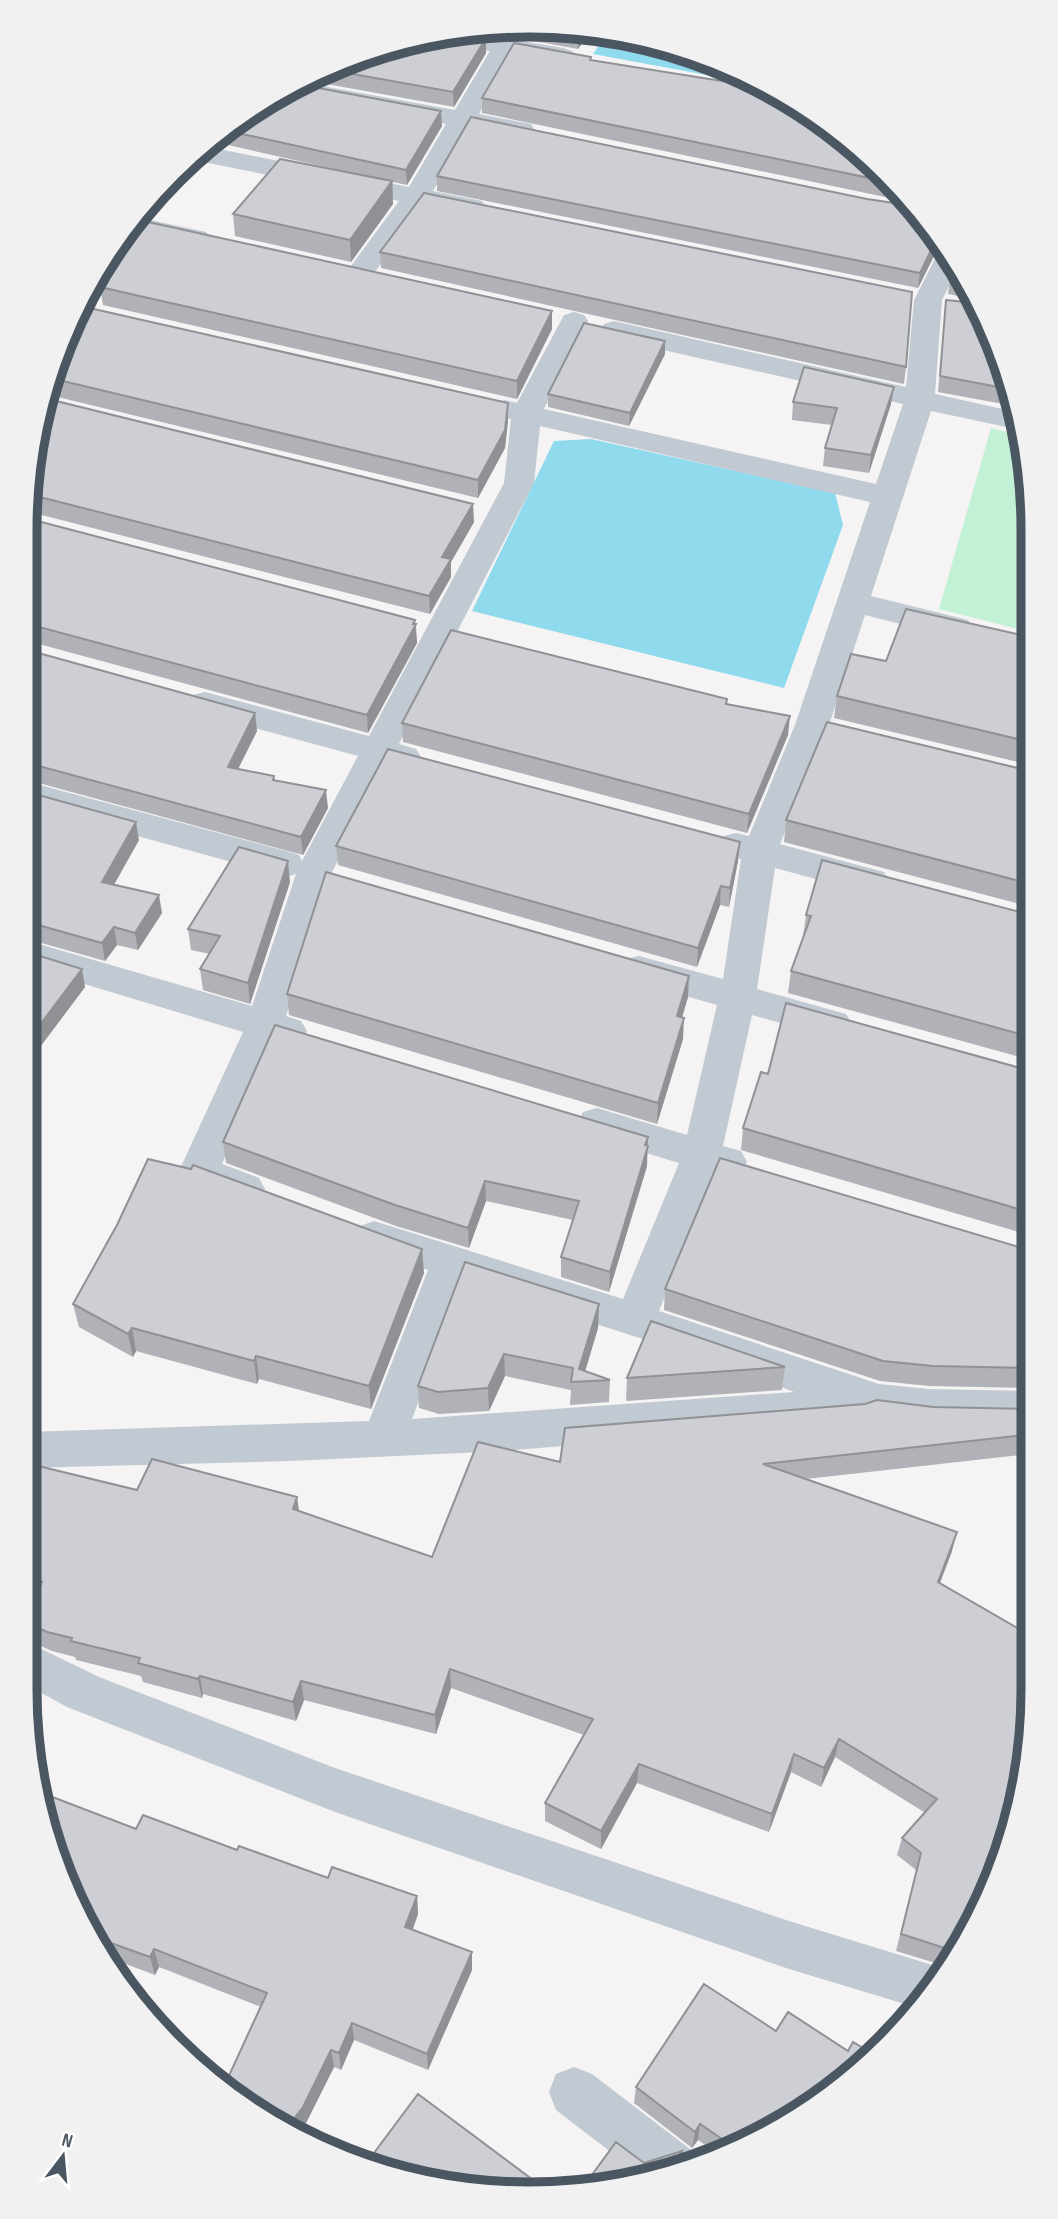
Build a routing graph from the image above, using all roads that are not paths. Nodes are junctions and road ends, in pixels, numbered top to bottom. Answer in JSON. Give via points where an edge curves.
{"nodes":[{"id":1,"x":475,"y":40,"type":"edge"},
{"id":2,"x":506,"y":46,"type":"junction"},
{"id":3,"x":588,"y":61,"type":"edge"},
{"id":4,"x":306,"y":91,"type":"edge"},
{"id":5,"x":462,"y":118,"type":"junction"},
{"id":6,"x":552,"y":135,"type":"edge"},
{"id":7,"x":208,"y":155,"type":"edge"},
{"id":8,"x":417,"y":196,"type":"junction"},
{"id":9,"x":494,"y":212,"type":"edge"},
{"id":10,"x":140,"y":226,"type":"edge"},
{"id":11,"x":224,"y":245,"type":"edge"},
{"id":12,"x":945,"y":267,"type":"edge"},
{"id":13,"x":359,"y":274,"type":"edge"},
{"id":14,"x":920,"y":399,"type":"junction"},
{"id":15,"x":476,"y":402,"type":"edge"},
{"id":16,"x":526,"y":415,"type":"junction"},
{"id":17,"x":1009,"y":420,"type":"edge"},
{"id":18,"x":887,"y":496,"type":"junction"},
{"id":19,"x":853,"y":601,"type":"junction"},
{"id":20,"x":989,"y":635,"type":"edge"},
{"id":21,"x":169,"y":693,"type":"edge"},
{"id":22,"x":778,"y":718,"type":"edge"},
{"id":23,"x":825,"y":729,"type":"junction"},
{"id":24,"x":380,"y":751,"type":"junction"},
{"id":25,"x":432,"y":765,"type":"edge"},
{"id":26,"x":37,"y":797,"type":"edge"},
{"id":27,"x":708,"y":837,"type":"edge"},
{"id":28,"x":760,"y":851,"type":"junction"},
{"id":29,"x":327,"y":875,"type":"junction"},
{"id":30,"x":906,"y":890,"type":"edge"},
{"id":31,"x":37,"y":957,"type":"edge"},
{"id":32,"x":604,"y":958,"type":"edge"},
{"id":33,"x":737,"y":998,"type":"junction"},
{"id":34,"x":265,"y":1024,"type":"junction"},
{"id":35,"x":870,"y":1034,"type":"edge"},
{"id":36,"x":318,"y":1040,"type":"edge"},
{"id":37,"x":569,"y":1115,"type":"edge"},
{"id":38,"x":702,"y":1154,"type":"junction"},
{"id":39,"x":755,"y":1170,"type":"edge"},
{"id":40,"x":273,"y":1199,"type":"edge"},
{"id":41,"x":348,"y":1227,"type":"edge"},
{"id":42,"x":451,"y":1262,"type":"junction"},
{"id":43,"x":635,"y":1320,"type":"junction"},
{"id":44,"x":879,"y":1402,"type":"junction"},
{"id":45,"x":1021,"y":1409,"type":"edge"},
{"id":46,"x":383,"y":1439,"type":"junction"},
{"id":47,"x":37,"y":1450,"type":"edge"},
{"id":48,"x":37,"y":1668,"type":"edge"},
{"id":49,"x":923,"y":1985,"type":"edge"},
{"id":50,"x":574,"y":2092,"type":"dead end"},
{"id":51,"x":666,"y":2162,"type":"edge"}],
"edges":[{"from":1,"to":2,"type":"street"},
{"from":2,"to":3,"type":"street"},
{"from":2,"to":5,"type":"street"},
{"from":4,"to":5,"type":"street"},
{"from":5,"to":6,"type":"street"},
{"from":5,"to":8,"type":"street"},
{"from":7,"to":8,"type":"street"},
{"from":8,"to":9,"type":"street"},
{"from":8,"to":13,"type":"street"},
{"from":10,"to":11,"type":"street"},
{"from":12,"to":14,"type":"street","via":[[928,300]]},
{"from":14,"to":16,"type":"street","via":[[562,318]]},
{"from":14,"to":17,"type":"street"},
{"from":14,"to":18,"type":"street"},
{"from":15,"to":16,"type":"street"},
{"from":16,"to":18,"type":"street"},
{"from":16,"to":24,"type":"street","via":[[519,483],[489,513],[444,631]]},
{"from":18,"to":19,"type":"street"},
{"from":19,"to":20,"type":"street"},
{"from":19,"to":23,"type":"street"},
{"from":21,"to":24,"type":"street"},
{"from":22,"to":23,"type":"street"},
{"from":23,"to":28,"type":"street"},
{"from":24,"to":25,"type":"street"},
{"from":24,"to":29,"type":"street"},
{"from":26,"to":29,"type":"street"},
{"from":27,"to":28,"type":"street"},
{"from":28,"to":30,"type":"street"},
{"from":28,"to":33,"type":"street"},
{"from":29,"to":34,"type":"street"},
{"from":31,"to":34,"type":"street"},
{"from":32,"to":33,"type":"street"},
{"from":33,"to":35,"type":"street"},
{"from":33,"to":38,"type":"street"},
{"from":34,"to":36,"type":"street"},
{"from":34,"to":40,"type":"street","via":[[199,1171]]},
{"from":37,"to":38,"type":"street"},
{"from":38,"to":39,"type":"street"},
{"from":38,"to":43,"type":"street"},
{"from":41,"to":42,"type":"street"},
{"from":42,"to":43,"type":"street"},
{"from":42,"to":46,"type":"street"},
{"from":43,"to":44,"type":"street"},
{"from":44,"to":45,"type":"street"},
{"from":44,"to":46,"type":"street"},
{"from":46,"to":47,"type":"street"},
{"from":48,"to":49,"type":"street","via":[[83,1692],[335,1790],[789,1945]]},
{"from":50,"to":51,"type":"street"}]}
